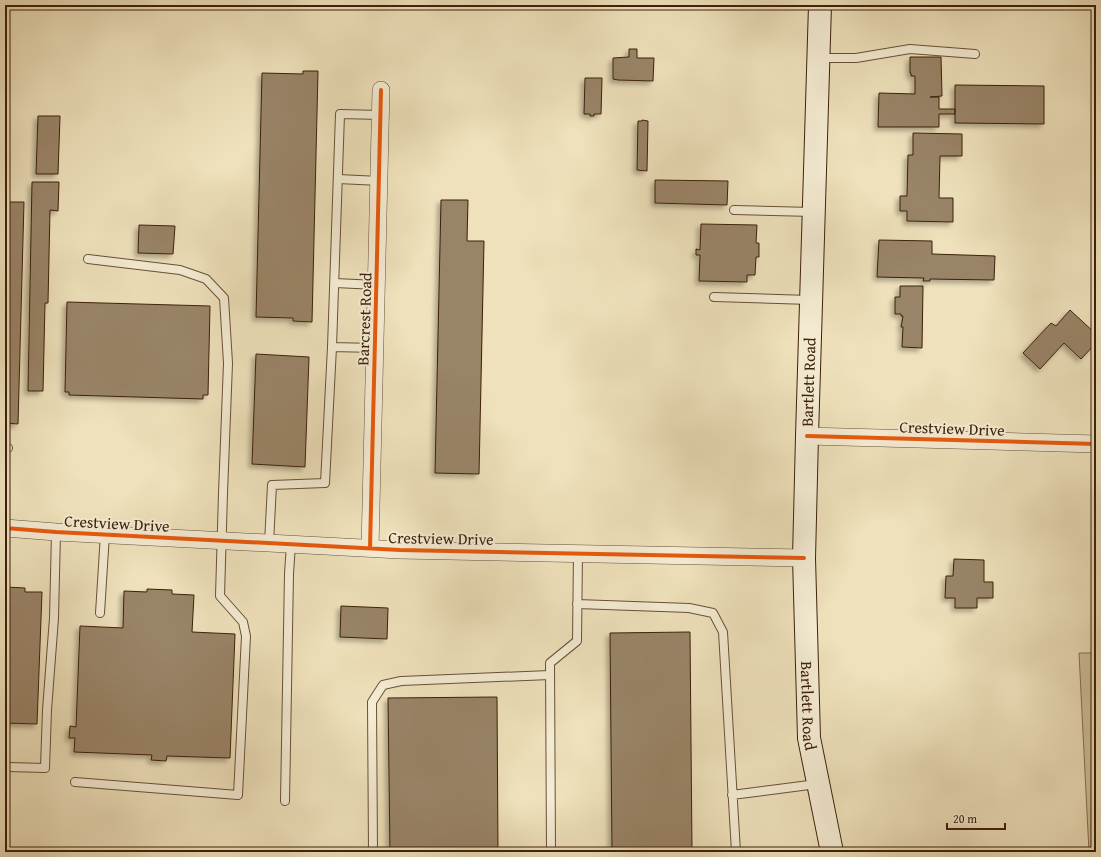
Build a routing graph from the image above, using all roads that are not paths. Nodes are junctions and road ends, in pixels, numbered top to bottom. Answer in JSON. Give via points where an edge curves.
{"nodes":[{"id":1,"x":820,"y":5,"type":"edge"},
{"id":2,"x":975,"y":54,"type":"dead end"},
{"id":3,"x":819,"y":58,"type":"junction"},
{"id":4,"x":381,"y":90,"type":"dead end"},
{"id":5,"x":381,"y":115,"type":"junction"},
{"id":6,"x":338,"y":179,"type":"junction"},
{"id":7,"x":380,"y":181,"type":"junction"},
{"id":8,"x":734,"y":210,"type":"dead end"},
{"id":9,"x":814,"y":212,"type":"junction"},
{"id":10,"x":88,"y":259,"type":"dead end"},
{"id":11,"x":335,"y":283,"type":"junction"},
{"id":12,"x":377,"y":285,"type":"junction"},
{"id":13,"x":714,"y":297,"type":"dead end"},
{"id":14,"x":811,"y":300,"type":"junction"},
{"id":15,"x":332,"y":347,"type":"junction"},
{"id":16,"x":375,"y":348,"type":"junction"},
{"id":17,"x":807,"y":436,"type":"junction"},
{"id":18,"x":1096,"y":444,"type":"edge"},
{"id":19,"x":5,"y":528,"type":"edge"},
{"id":20,"x":56,"y":532,"type":"junction"},
{"id":21,"x":104,"y":534,"type":"junction"},
{"id":22,"x":222,"y":540,"type":"junction"},
{"id":23,"x":269,"y":543,"type":"junction"},
{"id":24,"x":291,"y":544,"type":"junction"},
{"id":25,"x":370,"y":548,"type":"junction"},
{"id":26,"x":578,"y":553,"type":"junction"},
{"id":27,"x":804,"y":558,"type":"junction"},
{"id":28,"x":577,"y":604,"type":"junction"},
{"id":29,"x":100,"y":614,"type":"dead end"},
{"id":30,"x":550,"y":675,"type":"junction"},
{"id":31,"x":8,"y":767,"type":"dead end"},
{"id":32,"x":75,"y":782,"type":"dead end"},
{"id":33,"x":818,"y":784,"type":"junction"},
{"id":34,"x":732,"y":795,"type":"junction"},
{"id":35,"x":285,"y":801,"type":"dead end"},
{"id":36,"x":373,"y":852,"type":"edge"},
{"id":37,"x":551,"y":852,"type":"edge"},
{"id":38,"x":736,"y":852,"type":"edge"},
{"id":39,"x":832,"y":852,"type":"edge"}],
"edges":[{"from":1,"to":3,"type":"main road","name":"Bartlett Road"},
{"from":2,"to":3,"type":"lane","via":[[910,49],[856,58]]},
{"from":3,"to":9,"type":"main road","name":"Bartlett Road"},
{"from":4,"to":5,"type":"street","name":"Barcrest Road"},
{"from":5,"to":6,"type":"lane","via":[[340,114]]},
{"from":5,"to":7,"type":"street","name":"Barcrest Road"},
{"from":6,"to":7,"type":"lane"},
{"from":6,"to":11,"type":"lane"},
{"from":7,"to":12,"type":"street","name":"Barcrest Road"},
{"from":8,"to":9,"type":"lane"},
{"from":9,"to":14,"type":"main road","name":"Bartlett Road"},
{"from":10,"to":22,"type":"lane","via":[[180,270],[206,279],[224,298],[228,362]]},
{"from":11,"to":12,"type":"lane"},
{"from":11,"to":15,"type":"lane"},
{"from":12,"to":16,"type":"street","name":"Barcrest Road"},
{"from":13,"to":14,"type":"lane"},
{"from":14,"to":17,"type":"main road","name":"Bartlett Road"},
{"from":15,"to":16,"type":"lane"},
{"from":15,"to":23,"type":"lane","via":[[325,483],[272,485]]},
{"from":16,"to":25,"type":"street","name":"Barcrest Road"},
{"from":17,"to":18,"type":"street","name":"Crestview Drive"},
{"from":17,"to":27,"type":"main road","name":"Bartlett Road"},
{"from":19,"to":20,"type":"street","name":"Crestview Drive"},
{"from":20,"to":21,"type":"street","name":"Crestview Drive"},
{"from":20,"to":31,"type":"lane","via":[[54,618],[45,768]]},
{"from":21,"to":22,"type":"street","name":"Crestview Drive"},
{"from":21,"to":29,"type":"lane"},
{"from":22,"to":23,"type":"street","name":"Crestview Drive"},
{"from":22,"to":32,"type":"lane","via":[[220,596],[243,622],[246,636],[238,795]]},
{"from":23,"to":24,"type":"street","name":"Crestview Drive"},
{"from":24,"to":25,"type":"street","name":"Crestview Drive"},
{"from":24,"to":35,"type":"lane"},
{"from":25,"to":26,"type":"street","name":"Crestview Drive"},
{"from":26,"to":27,"type":"street","name":"Crestview Drive"},
{"from":26,"to":28,"type":"lane"},
{"from":27,"to":33,"type":"main road","name":"Bartlett Road","via":[[809,738]]},
{"from":28,"to":30,"type":"lane","via":[[577,642],[550,663]]},
{"from":28,"to":34,"type":"lane","via":[[689,608],[713,614],[723,632]]},
{"from":30,"to":36,"type":"lane","via":[[401,681],[384,685],[372,702]]},
{"from":30,"to":37,"type":"lane"},
{"from":33,"to":34,"type":"lane"},
{"from":33,"to":39,"type":"main road","name":"Bartlett Road"},
{"from":34,"to":38,"type":"lane"}]}
